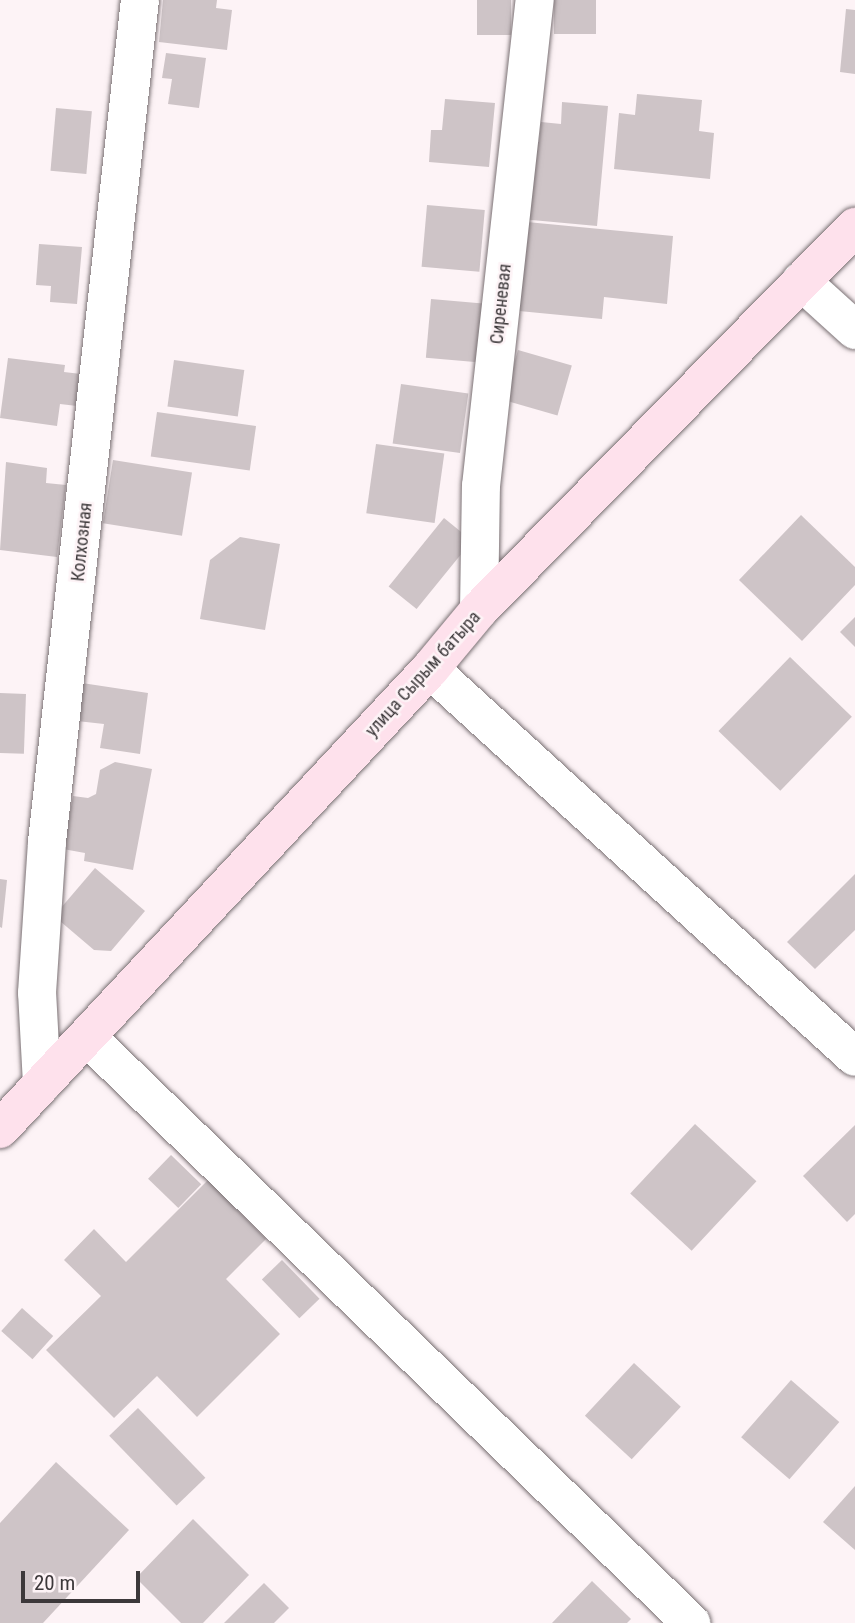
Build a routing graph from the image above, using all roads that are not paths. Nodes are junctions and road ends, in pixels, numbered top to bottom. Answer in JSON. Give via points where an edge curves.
{"nodes":[{"id":1,"x":140,"y":0,"type":"edge"},
{"id":2,"x":535,"y":0,"type":"edge"},
{"id":3,"x":855,"y":227,"type":"edge"},
{"id":4,"x":801,"y":281,"type":"junction"},
{"id":5,"x":855,"y":330,"type":"edge"},
{"id":6,"x":479,"y":610,"type":"junction"},
{"id":7,"x":430,"y":669,"type":"junction"},
{"id":8,"x":87,"y":1037,"type":"junction"},
{"id":9,"x":855,"y":1057,"type":"edge"},
{"id":10,"x":42,"y":1084,"type":"junction"},
{"id":11,"x":0,"y":1129,"type":"edge"},
{"id":12,"x":691,"y":1623,"type":"edge"}],
"edges":[{"from":1,"to":10,"type":"street","name":"Колхозная","via":[[47,842],[37,993]]},
{"from":2,"to":6,"type":"street","name":"Сиреневая","via":[[481,486]]},
{"from":3,"to":4,"type":"street","name":"улица Сырым батыра"},
{"from":4,"to":5,"type":"street"},
{"from":4,"to":6,"type":"street","name":"улица Сырым батыра"},
{"from":6,"to":7,"type":"street","name":"улица Сырым батыра"},
{"from":7,"to":8,"type":"street","name":"улица Сырым батыра"},
{"from":7,"to":9,"type":"street"},
{"from":8,"to":10,"type":"street","name":"улица Сырым батыра"},
{"from":8,"to":12,"type":"street"},
{"from":10,"to":11,"type":"street","name":"улица Сырым батыра"}]}
